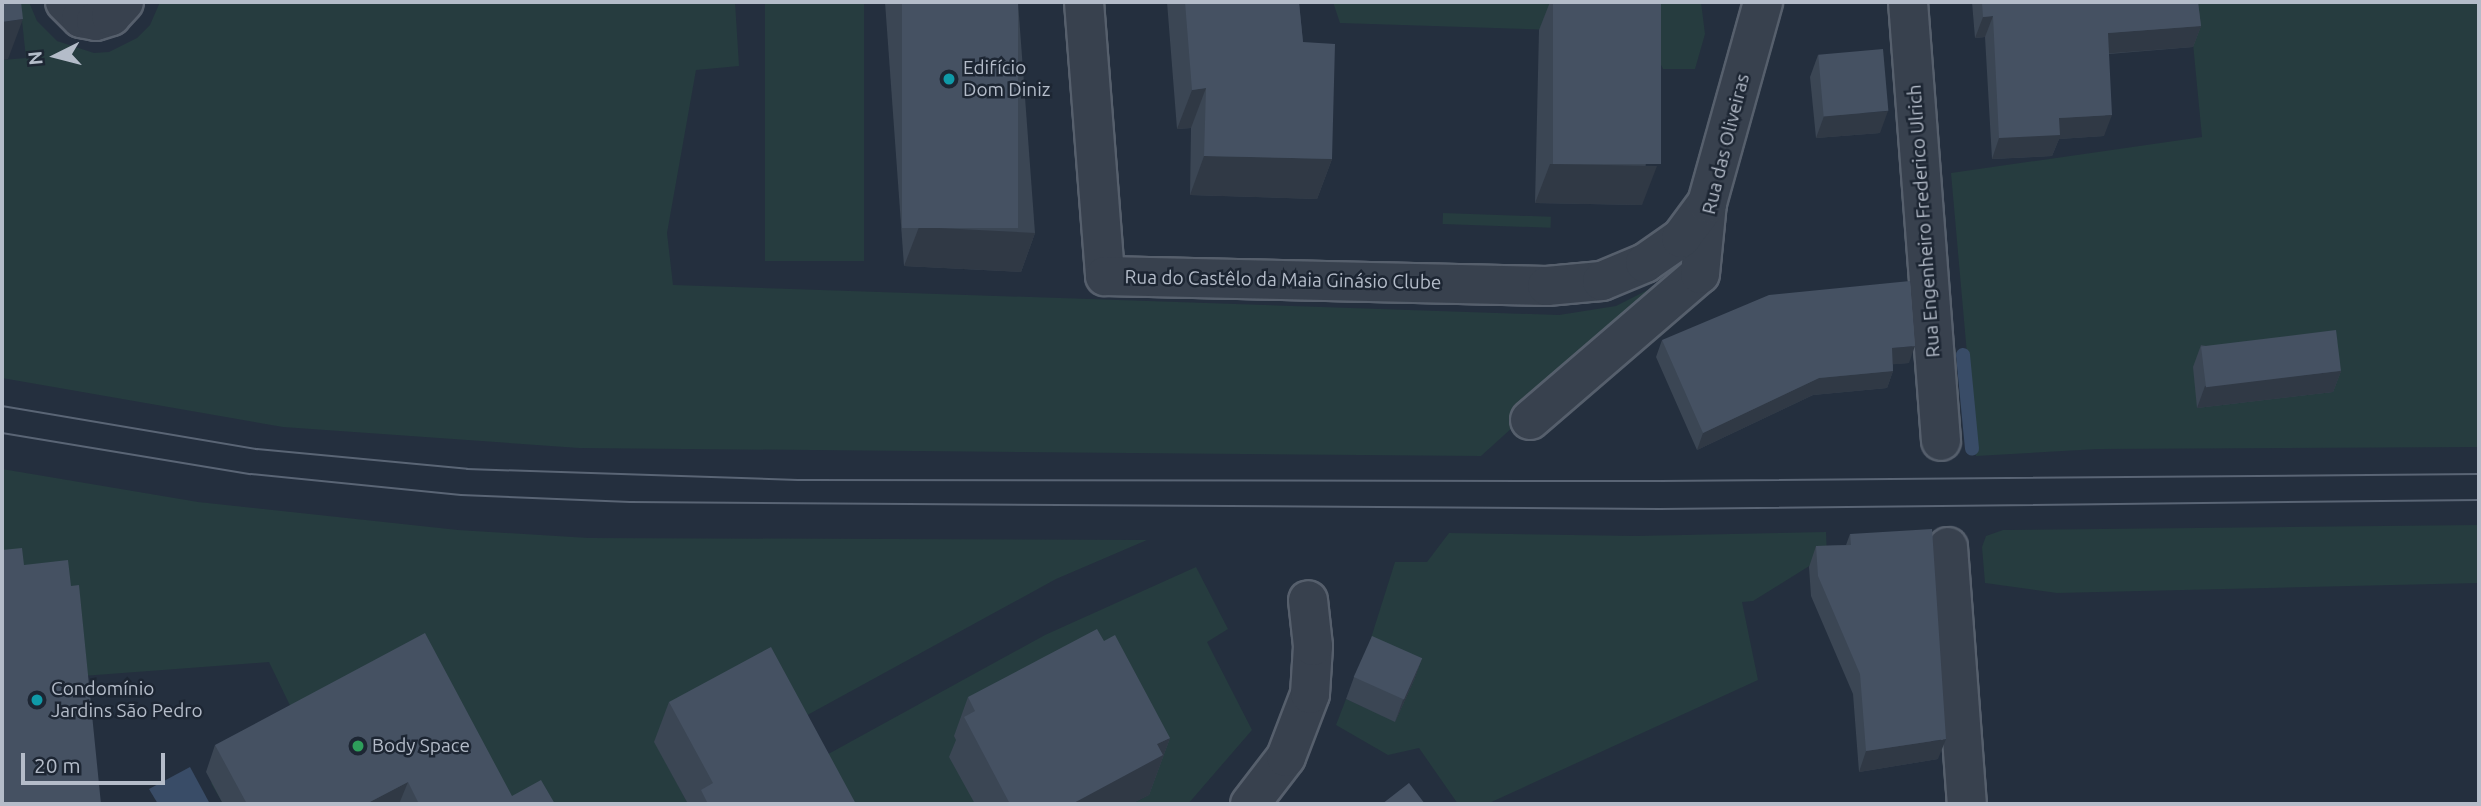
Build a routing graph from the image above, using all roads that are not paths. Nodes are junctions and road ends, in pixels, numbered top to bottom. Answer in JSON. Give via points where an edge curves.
{"nodes":[{"id":1,"x":65,"y":2,"type":"edge"},
{"id":2,"x":124,"y":2,"type":"edge"},
{"id":3,"x":1084,"y":2,"type":"edge"},
{"id":4,"x":1763,"y":2,"type":"edge"},
{"id":5,"x":1908,"y":2,"type":"edge"},
{"id":6,"x":1707,"y":203,"type":"junction"},
{"id":7,"x":1530,"y":420,"type":"dead end"},
{"id":8,"x":1941,"y":441,"type":"dead end"},
{"id":9,"x":1948,"y":547,"type":"dead end"},
{"id":10,"x":1308,"y":600,"type":"dead end"},
{"id":11,"x":1250,"y":804,"type":"edge"},
{"id":12,"x":1967,"y":804,"type":"edge"}],
"edges":[{"from":1,"to":2,"type":"street","via":[[81,18],[96,21],[111,16]]},
{"from":3,"to":6,"type":"street","name":"Rua do Castêlo da Maia Ginásio Clube","via":[[1105,276],[1567,285],[1602,281],[1645,263],[1681,238]]},
{"from":4,"to":6,"type":"street","name":"Rua das Oliveiras"},
{"from":5,"to":8,"type":"street","name":"Rua Engenheiro Frederico Ulrich"},
{"from":6,"to":7,"type":"street","name":"Rua das Oliveiras","via":[[1700,274]]},
{"from":9,"to":12,"type":"street"},
{"from":10,"to":11,"type":"street","via":[[1313,646],[1310,694],[1286,757]]}]}
